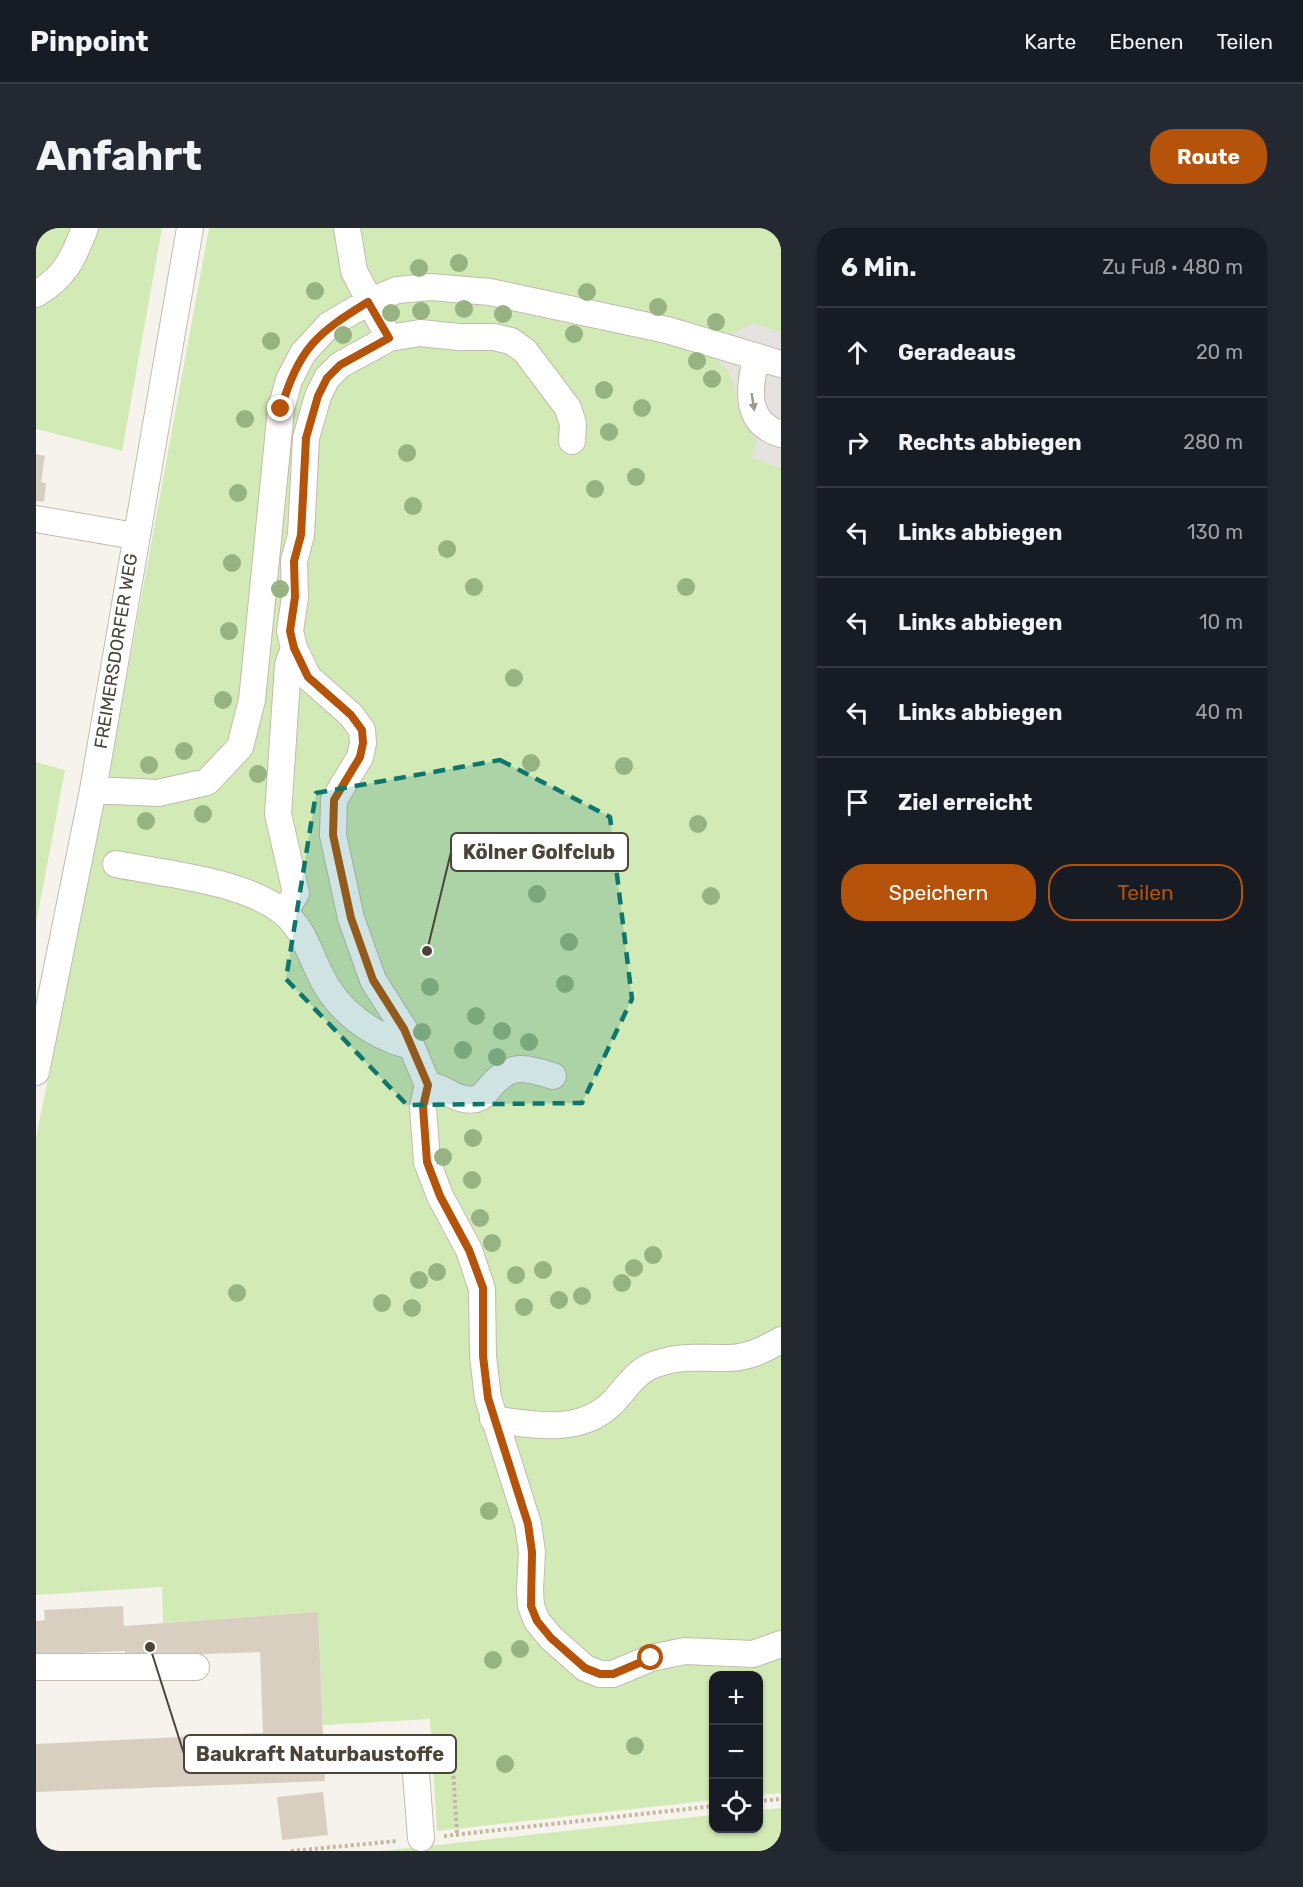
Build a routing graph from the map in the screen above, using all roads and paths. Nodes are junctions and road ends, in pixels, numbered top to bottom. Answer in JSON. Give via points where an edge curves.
{"nodes":[{"id":1,"x":85,"y":228,"type":"edge"},
{"id":2,"x":190,"y":228,"type":"edge"},
{"id":3,"x":347,"y":228,"type":"edge"},
{"id":4,"x":36,"y":294,"type":"edge"},
{"id":5,"x":368,"y":302,"type":"junction"},
{"id":6,"x":389,"y":338,"type":"junction"},
{"id":7,"x":757,"y":357,"type":"junction"},
{"id":8,"x":781,"y":364,"type":"edge"},
{"id":9,"x":781,"y":434,"type":"edge"},
{"id":10,"x":572,"y":441,"type":"dead end"},
{"id":11,"x":36,"y":519,"type":"edge"},
{"id":12,"x":135,"y":536,"type":"junction"},
{"id":13,"x":294,"y":648,"type":"junction"},
{"id":14,"x":93,"y":790,"type":"junction"},
{"id":15,"x":116,"y":864,"type":"dead end"},
{"id":16,"x":280,"y":910,"type":"junction"},
{"id":17,"x":410,"y":1046,"type":"junction"},
{"id":18,"x":36,"y":1072,"type":"edge"},
{"id":19,"x":553,"y":1076,"type":"dead end"},
{"id":20,"x":428,"y":1085,"type":"junction"},
{"id":21,"x":781,"y":1340,"type":"edge"},
{"id":22,"x":493,"y":1419,"type":"junction"},
{"id":23,"x":781,"y":1644,"type":"edge"},
{"id":24,"x":36,"y":1667,"type":"edge"},
{"id":25,"x":196,"y":1667,"type":"dead end"},
{"id":26,"x":452,"y":1752,"type":"dead end"},
{"id":27,"x":337,"y":1753,"type":"dead end"},
{"id":28,"x":781,"y":1799,"type":"edge"},
{"id":29,"x":763,"y":1801,"type":"edge"},
{"id":30,"x":709,"y":1807,"type":"edge"},
{"id":31,"x":457,"y":1835,"type":"junction"},
{"id":32,"x":421,"y":1839,"type":"junction"},
{"id":33,"x":291,"y":1851,"type":"edge"}],
"edges":[{"from":1,"to":4,"type":"street","via":[[65,271]]},
{"from":2,"to":12,"type":"street","name":"FREIMERSDORFER WEG"},
{"from":3,"to":5,"type":"street","via":[[354,271]]},
{"from":5,"to":6,"type":"street"},
{"from":5,"to":7,"type":"street","via":[[397,290],[431,287],[490,292],[667,330]]},
{"from":5,"to":14,"type":"street","via":[[329,325],[303,353],[289,380],[281,409],[252,700],[240,747],[207,782],[158,793]]},
{"from":6,"to":10,"type":"street","via":[[420,333],[511,341],[525,351],[568,408],[573,424]]},
{"from":6,"to":13,"type":"street","via":[[340,365],[327,378],[318,396],[306,438],[301,535],[294,561],[295,597],[290,631]]},
{"from":7,"to":8,"type":"street"},
{"from":7,"to":9,"type":"street","one_way":true,"via":[[751,376],[752,408],[767,429]]},
{"from":11,"to":12,"type":"street"},
{"from":12,"to":14,"type":"street","name":"FREIMERSDORFER WEG"},
{"from":13,"to":16,"type":"street","via":[[288,665],[278,814],[296,892]]},
{"from":13,"to":17,"type":"street","via":[[308,677],[351,715],[362,730],[360,757],[334,800],[333,835],[351,918],[369,970]]},
{"from":14,"to":18,"type":"street","name":"FREIMERSDORFER WEG"},
{"from":15,"to":16,"type":"street","via":[[234,889]]},
{"from":16,"to":17,"type":"street","via":[[300,928],[336,1000],[360,1023],[388,1041]]},
{"from":17,"to":20,"type":"street"},
{"from":19,"to":20,"type":"street","via":[[513,1069],[476,1099],[454,1097]]},
{"from":20,"to":22,"type":"street","via":[[423,1107],[427,1162],[483,1288],[483,1356]]},
{"from":21,"to":22,"type":"street","via":[[764,1350],[730,1359],[694,1356],[654,1364],[640,1372],[599,1413],[568,1424]]},
{"from":22,"to":23,"type":"street","via":[[528,1524],[531,1606],[551,1638],[585,1668],[613,1674],[651,1658],[685,1651],[753,1654]]},
{"from":24,"to":25,"type":"street"},
{"from":26,"to":31,"type":"path"},
{"from":27,"to":32,"type":"street","via":[[414,1748]]},
{"from":28,"to":29,"type":"path"},
{"from":30,"to":31,"type":"path"},
{"from":31,"to":32,"type":"path"},
{"from":32,"to":33,"type":"path"}]}
